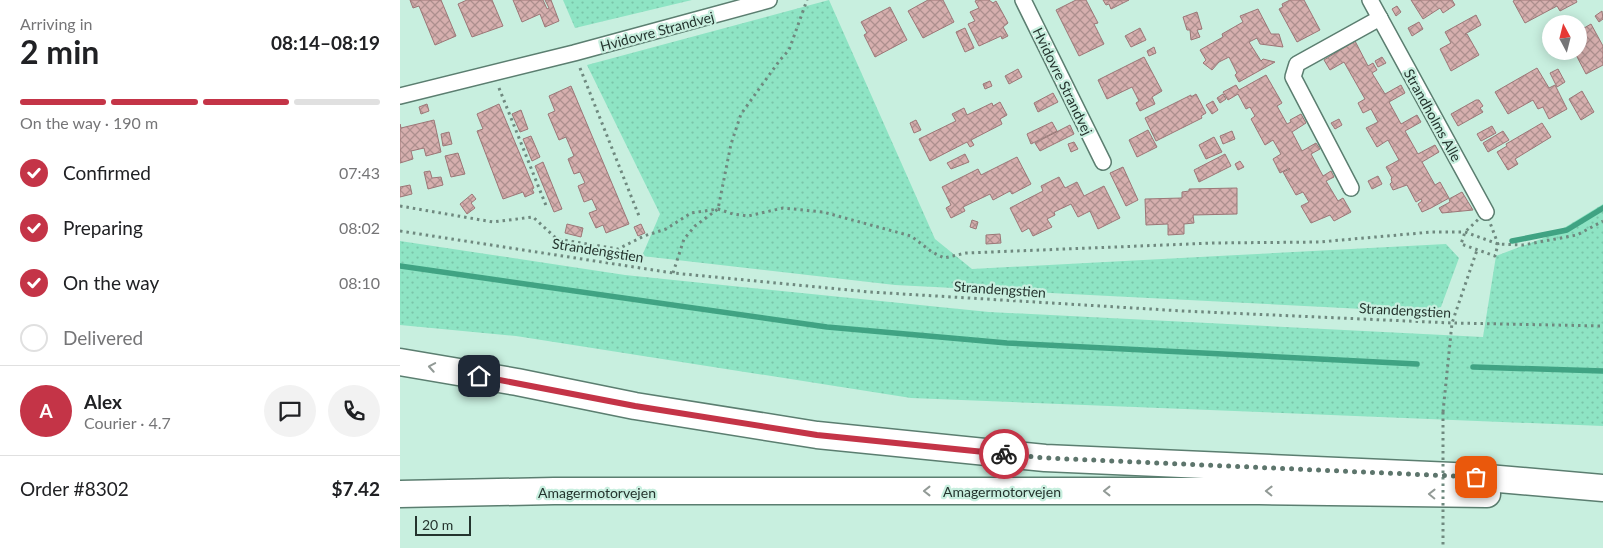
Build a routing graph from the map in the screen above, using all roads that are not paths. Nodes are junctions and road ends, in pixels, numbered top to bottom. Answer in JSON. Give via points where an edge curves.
{"nodes":[{"id":1,"x":769,"y":0,"type":"edge"},
{"id":2,"x":1023,"y":0,"type":"edge"},
{"id":3,"x":1370,"y":0,"type":"edge"},
{"id":4,"x":1380,"y":18,"type":"junction"},
{"id":5,"x":400,"y":96,"type":"edge"},
{"id":6,"x":1103,"y":162,"type":"dead end"},
{"id":7,"x":1351,"y":188,"type":"dead end"},
{"id":8,"x":1486,"y":212,"type":"road end"},
{"id":9,"x":400,"y":362,"type":"edge"},
{"id":10,"x":1603,"y":488,"type":"edge"},
{"id":11,"x":400,"y":494,"type":"edge"},
{"id":12,"x":1603,"y":496,"type":"edge"}],
"edges":[{"from":1,"to":5,"type":"street","name":"Hvidovre Strandvej"},
{"from":2,"to":6,"type":"street","name":"Hvidovre Strandvej"},
{"from":3,"to":4,"type":"street","name":"Strandholms Alle"},
{"from":4,"to":7,"type":"street","via":[[1297,64],[1293,77]]},
{"from":4,"to":8,"type":"street","name":"Strandholms Alle"},
{"from":10,"to":9,"type":"highway","one_way":true,"via":[[1476,477],[1046,458],[817,435],[635,406]]},
{"from":12,"to":11,"type":"highway","name":"Amagermotorvejen","one_way":true,"via":[[1259,491]]}]}
